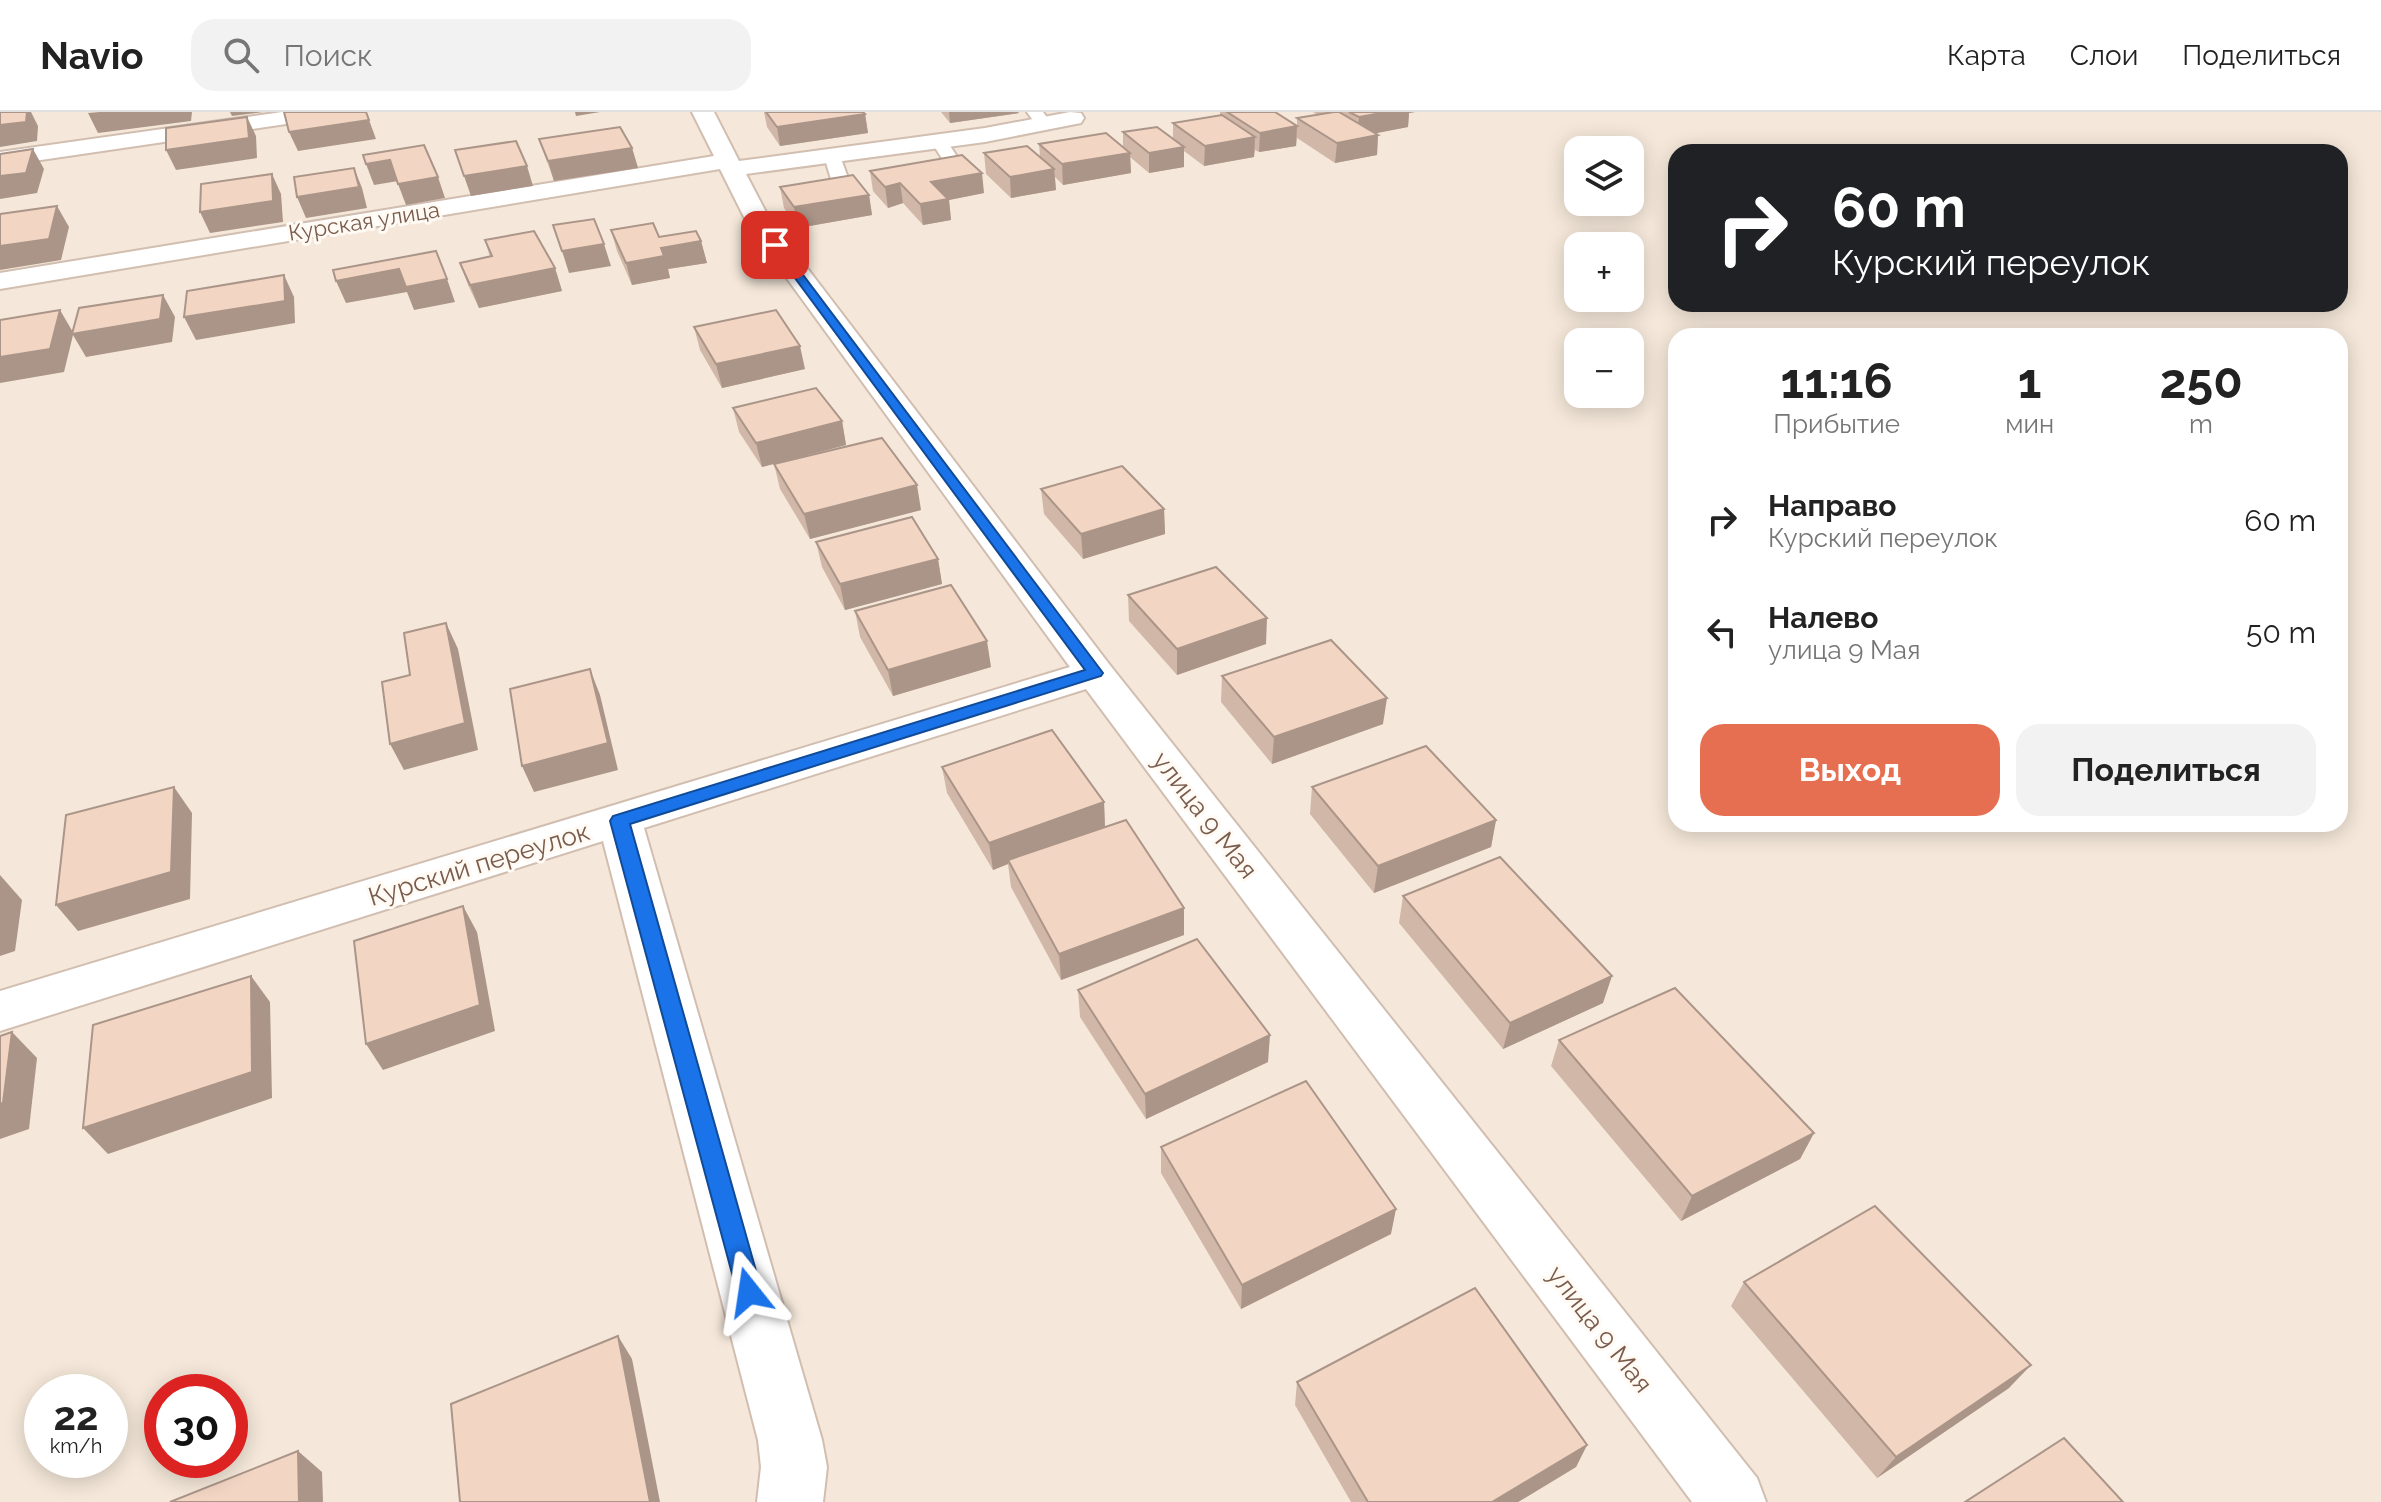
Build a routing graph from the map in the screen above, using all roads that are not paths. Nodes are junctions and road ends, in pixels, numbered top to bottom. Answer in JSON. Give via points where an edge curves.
{"nodes":[{"id":1,"x":327,"y":112,"type":"edge"},
{"id":2,"x":703,"y":112,"type":"edge"},
{"id":3,"x":1039,"y":118,"type":"edge"},
{"id":4,"x":1073,"y":118,"type":"dead end"},
{"id":5,"x":939,"y":141,"type":"junction"},
{"id":6,"x":832,"y":156,"type":"junction"},
{"id":7,"x":0,"y":159,"type":"edge"},
{"id":8,"x":729,"y":165,"type":"junction"},
{"id":9,"x":957,"y":169,"type":"edge"},
{"id":10,"x":843,"y":189,"type":"edge"},
{"id":11,"x":0,"y":281,"type":"edge"},
{"id":12,"x":1095,"y":673,"type":"junction"},
{"id":13,"x":620,"y":821,"type":"junction"},
{"id":14,"x":0,"y":1011,"type":"edge"},
{"id":15,"x":790,"y":1502,"type":"edge"},
{"id":16,"x":1733,"y":1502,"type":"edge"}],
"edges":[{"from":1,"to":7,"type":"street"},
{"from":2,"to":8,"type":"street","name":"улица 9 Мая"},
{"from":3,"to":4,"type":"street","name":"Курская улица"},
{"from":3,"to":5,"type":"street","name":"Курская улица"},
{"from":5,"to":6,"type":"street","name":"Курская улица","via":[[873,146]]},
{"from":5,"to":9,"type":"lane"},
{"from":6,"to":8,"type":"street","name":"Курская улица"},
{"from":6,"to":10,"type":"lane"},
{"from":8,"to":11,"type":"street","name":"Курская улица"},
{"from":8,"to":12,"type":"street","name":"улица 9 Мая","via":[[757,220]]},
{"from":12,"to":13,"type":"street","name":"Курский переулок"},
{"from":12,"to":16,"type":"street","name":"улица 9 Мая"},
{"from":13,"to":14,"type":"street","name":"Курский переулок"},
{"from":13,"to":15,"type":"street","via":[[790,1440]]}]}
